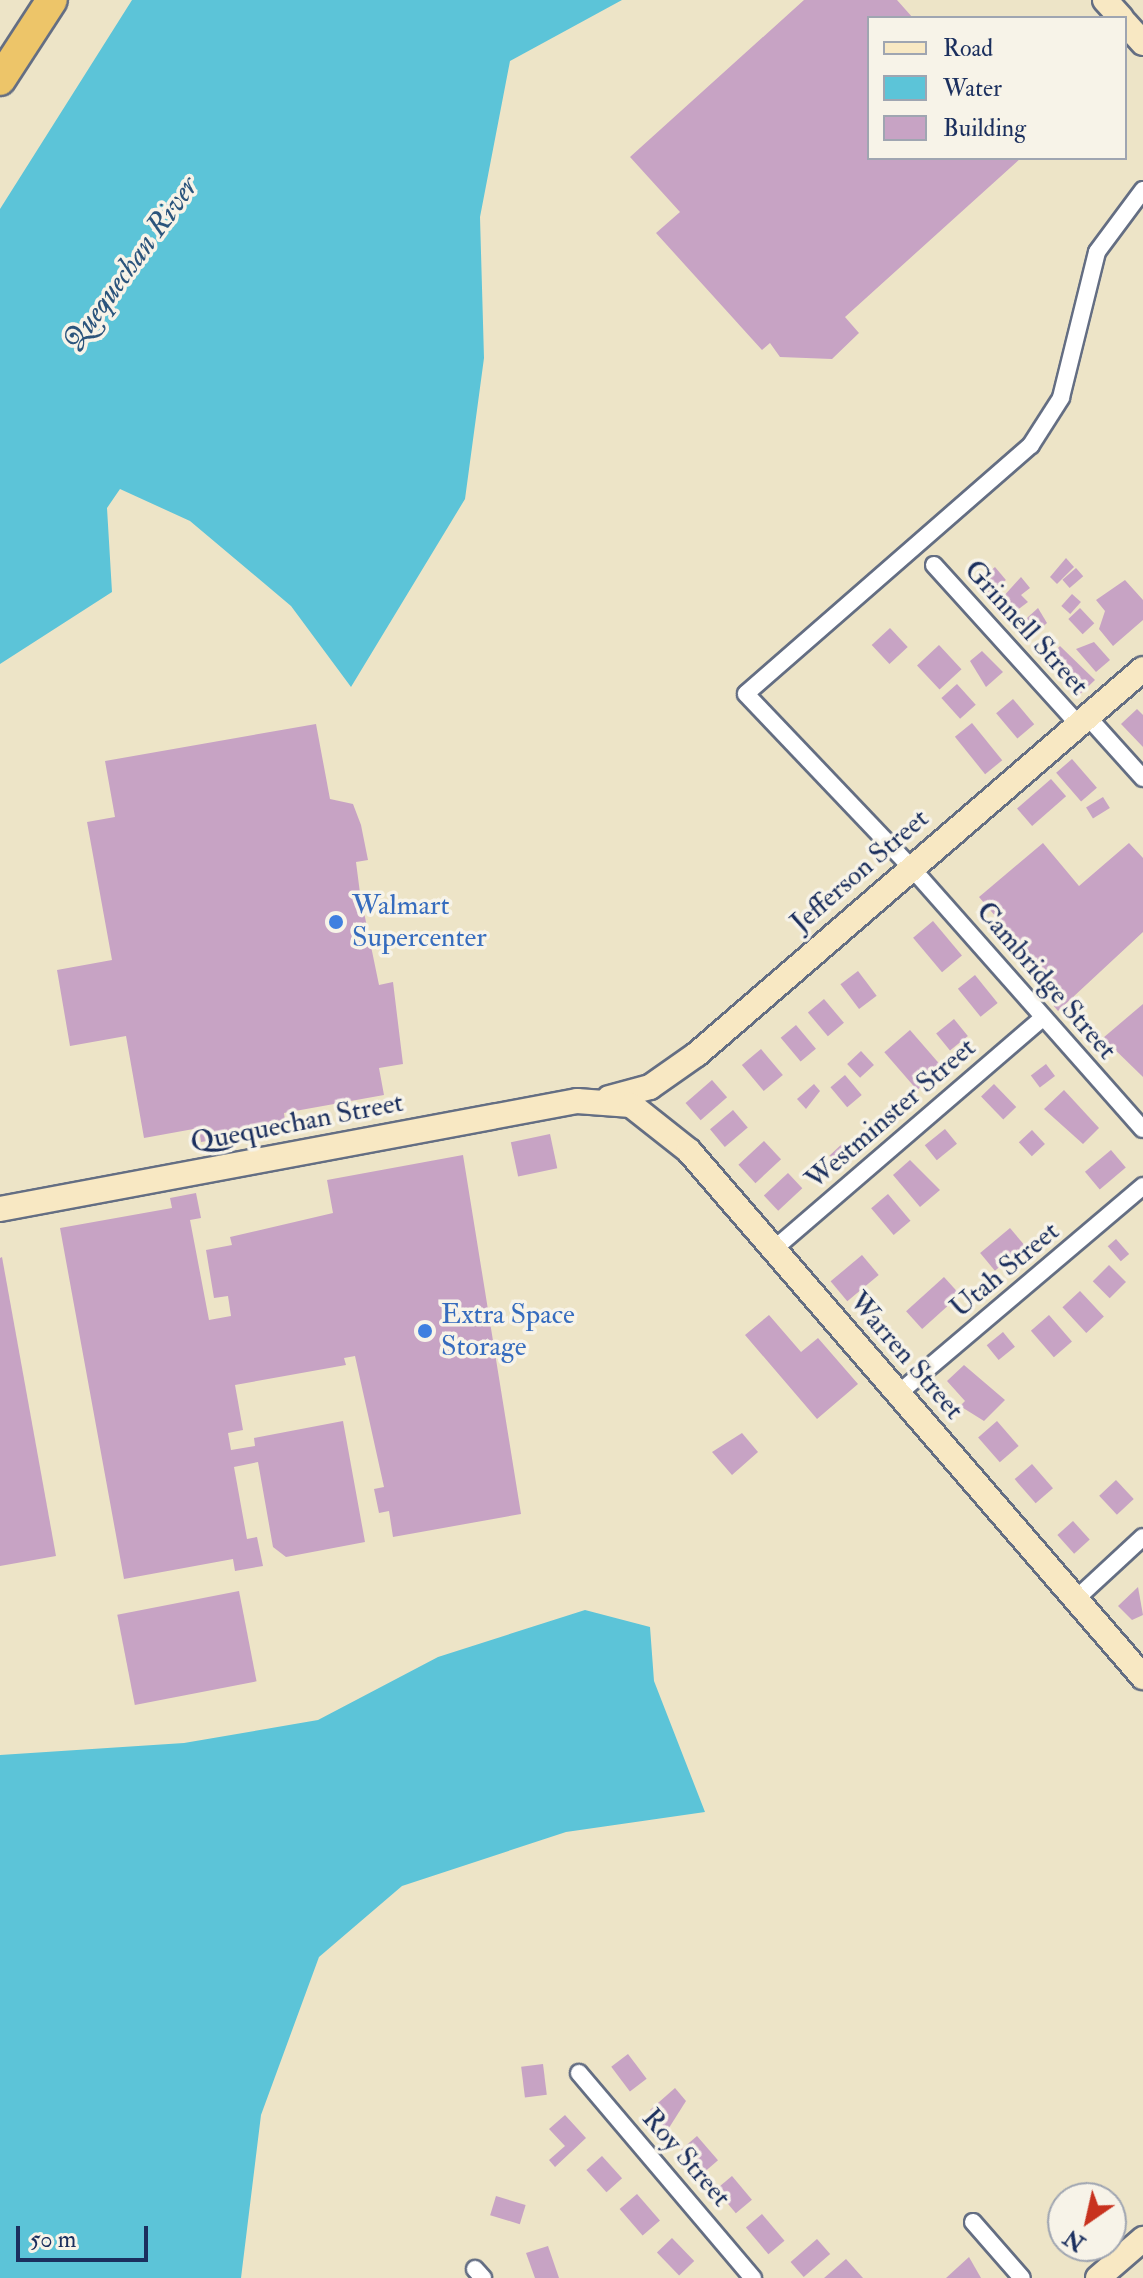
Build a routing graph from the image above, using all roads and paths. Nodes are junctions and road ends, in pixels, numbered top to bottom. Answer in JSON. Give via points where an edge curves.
{"nodes":[{"id":1,"x":52,"y":0,"type":"edge"},
{"id":2,"x":1105,"y":0,"type":"edge"},
{"id":3,"x":1119,"y":16,"type":"edge"},
{"id":4,"x":1127,"y":25,"type":"edge"},
{"id":5,"x":1143,"y":43,"type":"edge"},
{"id":6,"x":0,"y":80,"type":"edge"},
{"id":7,"x":1143,"y":190,"type":"edge"},
{"id":8,"x":934,"y":565,"type":"dead end"},
{"id":9,"x":1143,"y":669,"type":"edge"},
{"id":10,"x":1083,"y":721,"type":"junction"},
{"id":11,"x":1143,"y":778,"type":"edge"},
{"id":12,"x":910,"y":866,"type":"junction"},
{"id":13,"x":1043,"y":1018,"type":"junction"},
{"id":14,"x":606,"y":1099,"type":"junction"},
{"id":15,"x":1143,"y":1129,"type":"edge"},
{"id":16,"x":1143,"y":1186,"type":"edge"},
{"id":17,"x":0,"y":1209,"type":"edge"},
{"id":18,"x":774,"y":1249,"type":"junction"},
{"id":19,"x":899,"y":1393,"type":"junction"},
{"id":20,"x":1143,"y":1537,"type":"edge"},
{"id":21,"x":1076,"y":1599,"type":"junction"},
{"id":22,"x":1143,"y":1677,"type":"edge"},
{"id":23,"x":579,"y":2073,"type":"dead end"},
{"id":24,"x":973,"y":2222,"type":"dead end"},
{"id":25,"x":1143,"y":2239,"type":"edge"},
{"id":26,"x":753,"y":2278,"type":"edge"},
{"id":27,"x":1022,"y":2278,"type":"edge"},
{"id":28,"x":1098,"y":2278,"type":"edge"}],
"edges":[{"from":1,"to":6,"type":"highway"},
{"from":2,"to":3,"type":"main road"},
{"from":4,"to":5,"type":"main road"},
{"from":7,"to":12,"type":"street","name":"Cambridge Street","via":[[1097,252],[1061,398],[1031,445],[746,694]]},
{"from":8,"to":10,"type":"street","name":"Grinnell Street"},
{"from":9,"to":10,"type":"main road","name":"Jefferson Street"},
{"from":10,"to":11,"type":"street","name":"Grinnell Street"},
{"from":10,"to":12,"type":"main road","name":"Jefferson Street"},
{"from":12,"to":13,"type":"street","name":"Cambridge Street"},
{"from":12,"to":14,"type":"main road","name":"Jefferson Street","via":[[685,1063],[650,1087]]},
{"from":13,"to":15,"type":"street","name":"Cambridge Street"},
{"from":13,"to":18,"type":"street","name":"Westminster Street"},
{"from":14,"to":17,"type":"main road","name":"Quequechan Street"},
{"from":14,"to":18,"type":"main road","name":"Warren Street","via":[[631,1105],[670,1131]]},
{"from":16,"to":19,"type":"street","name":"Utah Street"},
{"from":18,"to":19,"type":"main road","name":"Warren Street"},
{"from":19,"to":21,"type":"main road","name":"Warren Street"},
{"from":20,"to":21,"type":"street"},
{"from":21,"to":22,"type":"main road","name":"Warren Street"},
{"from":23,"to":26,"type":"street","name":"Roy Street"},
{"from":24,"to":27,"type":"street"},
{"from":25,"to":28,"type":"main road"}]}
